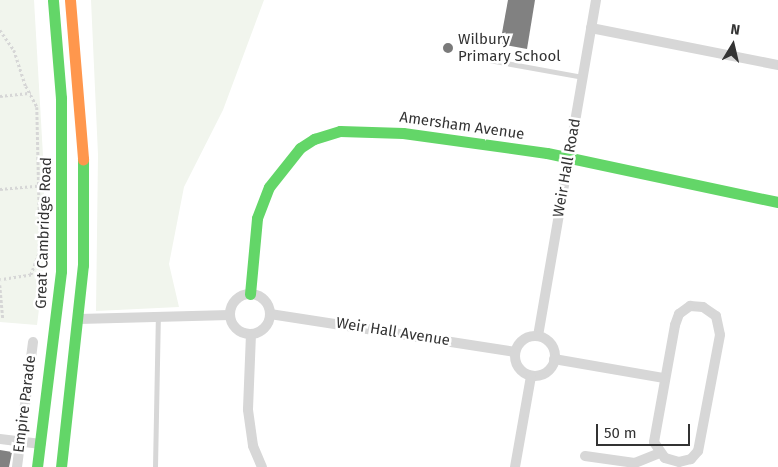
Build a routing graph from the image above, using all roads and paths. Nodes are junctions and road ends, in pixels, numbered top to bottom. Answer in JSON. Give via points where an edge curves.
{"nodes":[{"id":1,"x":53,"y":0,"type":"edge"},
{"id":2,"x":70,"y":0,"type":"edge"},
{"id":3,"x":596,"y":0,"type":"edge"},
{"id":4,"x":591,"y":28,"type":"junction"},
{"id":5,"x":0,"y":30,"type":"edge"},
{"id":6,"x":489,"y":60,"type":"dead end"},
{"id":7,"x":778,"y":65,"type":"edge"},
{"id":8,"x":583,"y":77,"type":"junction"},
{"id":9,"x":32,"y":93,"type":"junction"},
{"id":10,"x":0,"y":96,"type":"edge"},
{"id":11,"x":568,"y":158,"type":"junction"},
{"id":12,"x":37,"y":186,"type":"junction"},
{"id":13,"x":0,"y":189,"type":"edge"},
{"id":14,"x":778,"y":202,"type":"edge"},
{"id":15,"x":0,"y":280,"type":"edge"},
{"id":16,"x":0,"y":284,"type":"edge"},
{"id":17,"x":250,"y":294,"type":"junction"},
{"id":18,"x":230,"y":314,"type":"junction"},
{"id":19,"x":270,"y":314,"type":"junction"},
{"id":20,"x":158,"y":316,"type":"junction"},
{"id":21,"x":2,"y":319,"type":"dead end"},
{"id":22,"x":79,"y":320,"type":"junction"},
{"id":23,"x":251,"y":334,"type":"junction"},
{"id":24,"x":538,"y":336,"type":"junction"},
{"id":25,"x":33,"y":342,"type":"dead end"},
{"id":26,"x":514,"y":352,"type":"junction"},
{"id":27,"x":554,"y":359,"type":"junction"},
{"id":28,"x":531,"y":376,"type":"junction"},
{"id":29,"x":664,"y":378,"type":"junction"},
{"id":30,"x":0,"y":439,"type":"edge"},
{"id":31,"x":21,"y":442,"type":"junction"},
{"id":32,"x":41,"y":444,"type":"junction"},
{"id":33,"x":660,"y":453,"type":"junction"},
{"id":34,"x":585,"y":456,"type":"dead end"},
{"id":35,"x":17,"y":467,"type":"edge"},
{"id":36,"x":37,"y":467,"type":"edge"},
{"id":37,"x":61,"y":467,"type":"edge"},
{"id":38,"x":155,"y":467,"type":"edge"},
{"id":39,"x":262,"y":467,"type":"edge"},
{"id":40,"x":515,"y":467,"type":"edge"}],
"edges":[{"from":1,"to":32,"type":"main road","name":"Great Cambridge Road","via":[[61,107],[61,271]]},
{"from":2,"to":22,"type":"main road","via":[[83,156],[83,265]]},
{"from":3,"to":4,"type":"street","name":"Weir Hall Road"},
{"from":4,"to":7,"type":"street"},
{"from":4,"to":8,"type":"street","name":"Weir Hall Road"},
{"from":5,"to":9,"type":"path","via":[[14,50],[26,86]]},
{"from":6,"to":8,"type":"lane"},
{"from":8,"to":11,"type":"street","name":"Weir Hall Road"},
{"from":9,"to":10,"type":"path"},
{"from":9,"to":12,"type":"path","via":[[38,123]]},
{"from":11,"to":14,"type":"main road","name":"Amersham Avenue"},
{"from":11,"to":17,"type":"main road","name":"Amersham Avenue","via":[[373,130],[340,131],[314,139],[300,148],[280,170],[259,207]]},
{"from":11,"to":24,"type":"street","name":"Weir Hall Road"},
{"from":12,"to":13,"type":"path"},
{"from":12,"to":15,"type":"path","via":[[39,254],[35,272],[26,277]]},
{"from":16,"to":21,"type":"path"},
{"from":17,"to":18,"type":"street","via":[[234,301]]},
{"from":17,"to":19,"type":"street","via":[[265,301]]},
{"from":18,"to":20,"type":"street"},
{"from":18,"to":23,"type":"street","via":[[237,329]]},
{"from":19,"to":23,"type":"street","via":[[266,326]]},
{"from":19,"to":26,"type":"street","name":"Weir Hall Avenue"},
{"from":20,"to":22,"type":"street"},
{"from":20,"to":38,"type":"lane"},
{"from":22,"to":37,"type":"main road"},
{"from":23,"to":39,"type":"street","via":[[248,410],[253,446]]},
{"from":24,"to":26,"type":"street","via":[[522,340]]},
{"from":24,"to":27,"type":"street","via":[[550,343]]},
{"from":25,"to":31,"type":"street","name":"Empire Parade"},
{"from":26,"to":28,"type":"street","via":[[519,368]]},
{"from":27,"to":28,"type":"street","via":[[547,372]]},
{"from":27,"to":29,"type":"street"},
{"from":28,"to":40,"type":"street"},
{"from":29,"to":33,"type":"street","via":[[654,442]]},
{"from":29,"to":33,"type":"street","via":[[679,314],[690,306],[709,310],[716,316],[720,335],[698,451],[691,459],[679,462]]},
{"from":30,"to":31,"type":"street"},
{"from":31,"to":32,"type":"street"},
{"from":31,"to":35,"type":"street","name":"Empire Parade"},
{"from":32,"to":36,"type":"main road","name":"Great Cambridge Road"},
{"from":33,"to":34,"type":"street","via":[[635,462]]}]}
